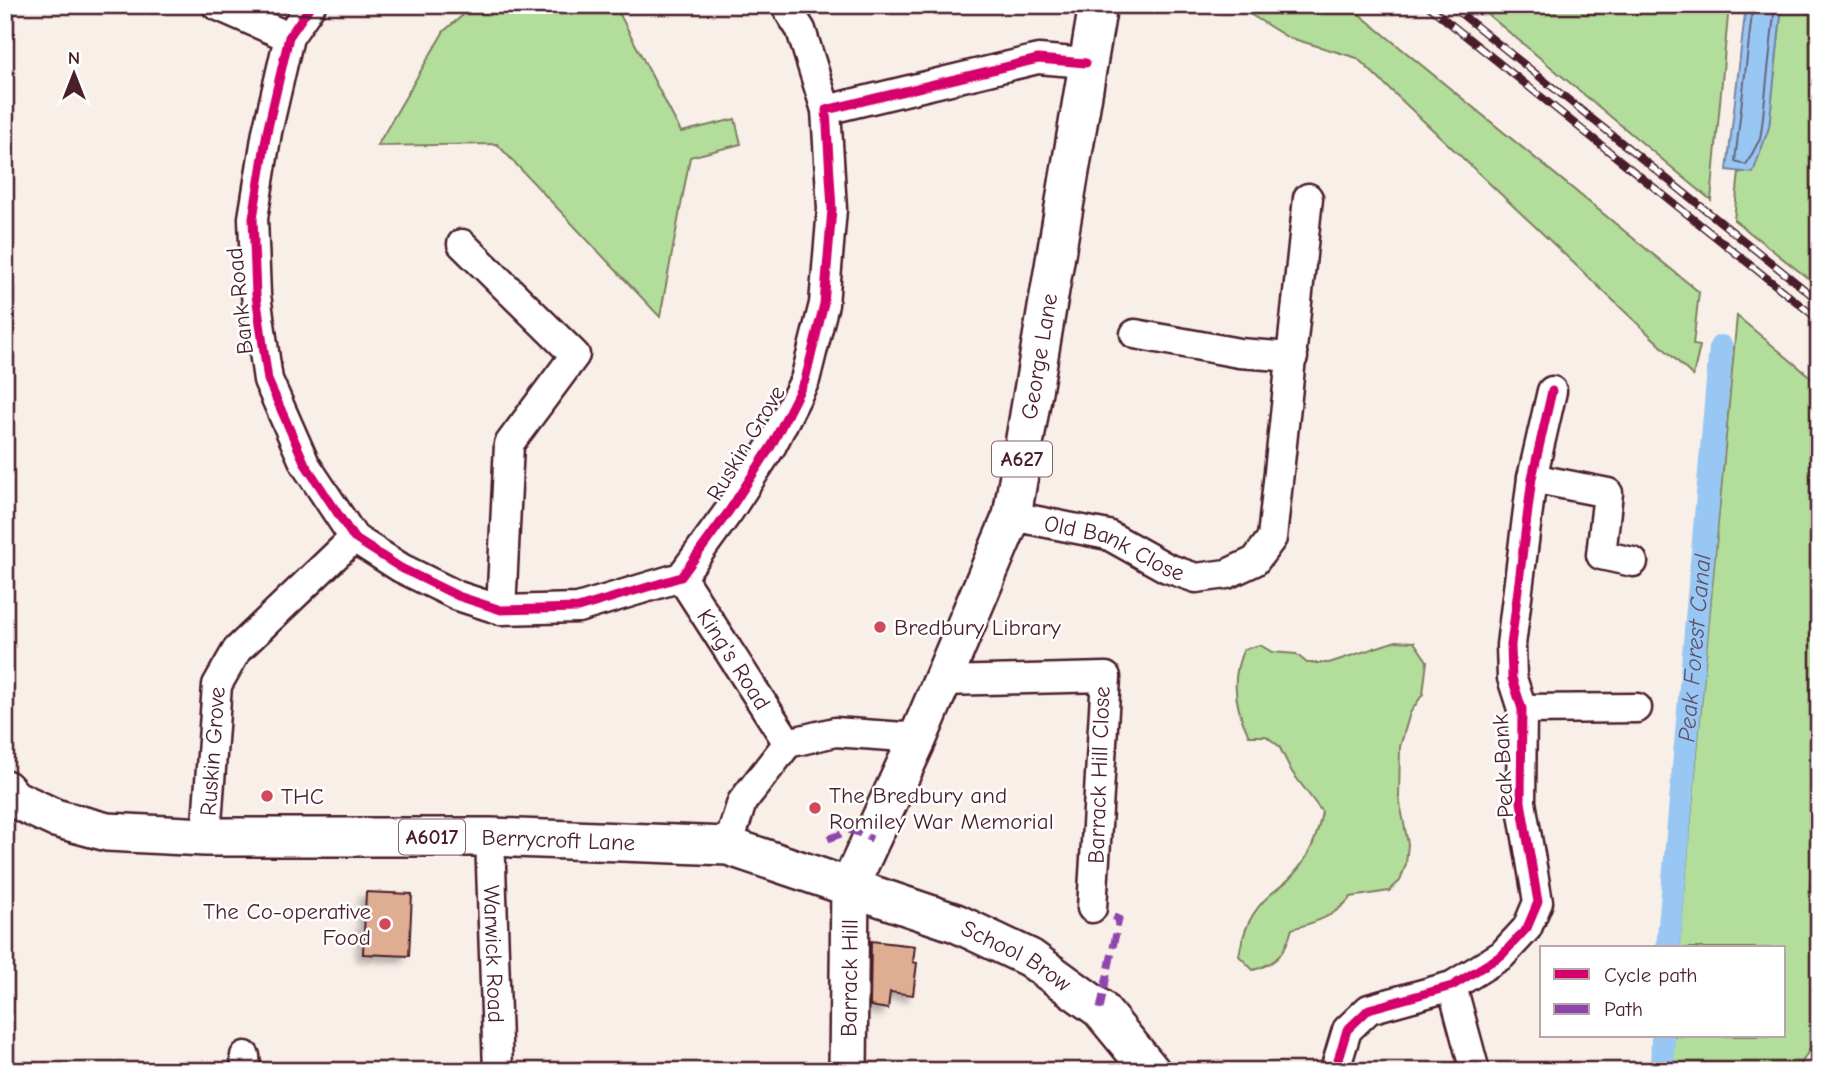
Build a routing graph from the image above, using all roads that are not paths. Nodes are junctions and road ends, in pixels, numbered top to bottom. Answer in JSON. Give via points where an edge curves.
{"nodes":[{"id":1,"x":216,"y":5,"type":"edge"},
{"id":2,"x":311,"y":5,"type":"edge"},
{"id":3,"x":785,"y":5,"type":"edge"},
{"id":4,"x":1098,"y":5,"type":"edge"},
{"id":5,"x":289,"y":37,"type":"junction"},
{"id":6,"x":1086,"y":63,"type":"junction"},
{"id":7,"x":827,"y":110,"type":"junction"},
{"id":8,"x":1308,"y":198,"type":"dead end"},
{"id":9,"x":462,"y":244,"type":"dead end"},
{"id":10,"x":1135,"y":334,"type":"dead end"},
{"id":11,"x":1293,"y":357,"type":"junction"},
{"id":12,"x":1552,"y":391,"type":"dead end"},
{"id":13,"x":1532,"y":478,"type":"junction"},
{"id":14,"x":1012,"y":516,"type":"junction"},
{"id":15,"x":354,"y":538,"type":"junction"},
{"id":16,"x":1633,"y":562,"type":"dead end"},
{"id":17,"x":681,"y":577,"type":"junction"},
{"id":18,"x":501,"y":610,"type":"junction"},
{"id":19,"x":942,"y":681,"type":"junction"},
{"id":20,"x":1637,"y":708,"type":"dead end"},
{"id":21,"x":1522,"y":709,"type":"junction"},
{"id":22,"x":918,"y":738,"type":"junction"},
{"id":23,"x":788,"y":743,"type":"junction"},
{"id":24,"x":8,"y":802,"type":"edge"},
{"id":25,"x":206,"y":837,"type":"junction"},
{"id":26,"x":490,"y":837,"type":"junction"},
{"id":27,"x":728,"y":846,"type":"junction"},
{"id":28,"x":850,"y":885,"type":"junction"},
{"id":29,"x":1091,"y":909,"type":"dead end"},
{"id":30,"x":1452,"y":986,"type":"junction"},
{"id":31,"x":498,"y":1071,"type":"edge"},
{"id":32,"x":848,"y":1071,"type":"edge"},
{"id":33,"x":1151,"y":1071,"type":"edge"},
{"id":34,"x":1338,"y":1071,"type":"edge"},
{"id":35,"x":1475,"y":1071,"type":"edge"}],
"edges":[{"from":1,"to":5,"type":"street"},
{"from":2,"to":5,"type":"street","name":"Bank Road"},
{"from":3,"to":7,"type":"street","via":[[801,30]]},
{"from":4,"to":6,"type":"main road","name":"George Lane","number":"A627"},
{"from":5,"to":15,"type":"street","name":"Bank Road","via":[[253,218],[256,295],[268,380],[304,464]]},
{"from":6,"to":7,"type":"street","via":[[1038,60]]},
{"from":6,"to":14,"type":"main road","name":"George Lane","number":"A627"},
{"from":7,"to":17,"type":"street","name":"Ruskin Grove","via":[[832,209],[824,304],[805,380],[772,445]]},
{"from":8,"to":11,"type":"street","name":"Old Bank Close"},
{"from":9,"to":18,"type":"street","via":[[575,355],[509,444]]},
{"from":10,"to":11,"type":"street","via":[[1238,353]]},
{"from":11,"to":14,"type":"street","name":"Old Bank Close","via":[[1272,538],[1255,561],[1227,574],[1196,578],[1167,568],[1108,535]]},
{"from":12,"to":13,"type":"street","name":"Peak Bank"},
{"from":13,"to":16,"type":"street","via":[[1608,494],[1601,555]]},
{"from":13,"to":21,"type":"street","name":"Peak Bank","via":[[1511,645],[1512,678]]},
{"from":14,"to":19,"type":"main road","name":"George Lane","number":"A627"},
{"from":15,"to":18,"type":"street","via":[[458,596]]},
{"from":15,"to":25,"type":"street","name":"Ruskin Grove","via":[[237,650],[224,669],[217,685]]},
{"from":17,"to":18,"type":"street","via":[[578,608]]},
{"from":17,"to":23,"type":"street","name":"King's Road"},
{"from":19,"to":22,"type":"main road","name":"George Lane","number":"A627"},
{"from":19,"to":29,"type":"street","name":"Barrack Hill Close","via":[[1106,677]]},
{"from":20,"to":21,"type":"street","name":"Peak Bank"},
{"from":21,"to":30,"type":"street","name":"Peak Bank","via":[[1521,802],[1538,902],[1527,928],[1502,955]]},
{"from":22,"to":23,"type":"street","via":[[835,732]]},
{"from":22,"to":28,"type":"main road","name":"George Lane","number":"A627"},
{"from":23,"to":27,"type":"street","via":[[742,802]]},
{"from":24,"to":25,"type":"main road","name":"Berrycroft Lane","number":"A6017","via":[[107,832]]},
{"from":25,"to":26,"type":"main road","name":"Berrycroft Lane","number":"A6017"},
{"from":26,"to":27,"type":"main road","name":"Berrycroft Lane","number":"A6017"},
{"from":26,"to":31,"type":"street","name":"Warwick Road"},
{"from":27,"to":28,"type":"main road","name":"Berrycroft Lane","number":"A6017"},
{"from":28,"to":32,"type":"main road","name":"Barrack Hill","number":"A627"},
{"from":28,"to":33,"type":"main road","name":"School Brow","via":[[956,923],[1030,958],[1100,1009]]},
{"from":30,"to":34,"type":"street","name":"Peak Bank","via":[[1369,1009],[1347,1030]]},
{"from":30,"to":35,"type":"street"}]}
